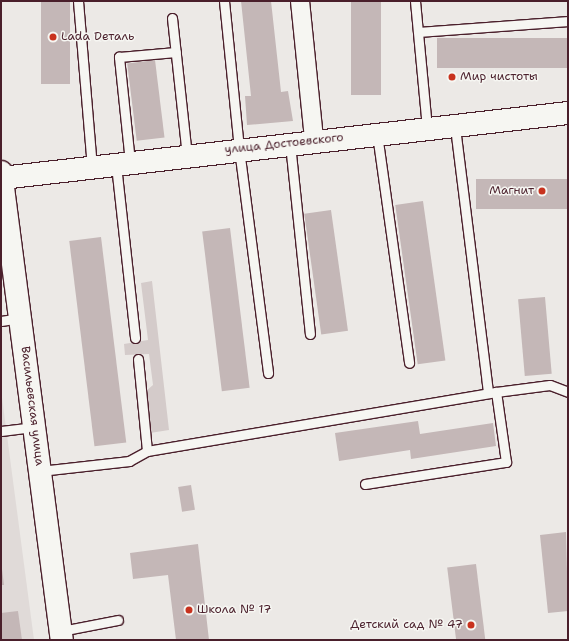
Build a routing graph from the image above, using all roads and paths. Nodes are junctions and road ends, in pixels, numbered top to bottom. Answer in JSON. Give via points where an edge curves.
{"nodes":[{"id":1,"x":78,"y":1,"type":"edge"},
{"id":2,"x":224,"y":1,"type":"edge"},
{"id":3,"x":300,"y":1,"type":"edge"},
{"id":4,"x":415,"y":1,"type":"edge"},
{"id":5,"x":172,"y":18,"type":"dead end"},
{"id":6,"x":568,"y":21,"type":"edge"},
{"id":7,"x":419,"y":32,"type":"junction"},
{"id":8,"x":176,"y":52,"type":"junction"},
{"id":9,"x":568,"y":113,"type":"edge"},
{"id":10,"x":455,"y":127,"type":"junction"},
{"id":11,"x":427,"y":129,"type":"junction"},
{"id":12,"x":376,"y":134,"type":"junction"},
{"id":13,"x":314,"y":140,"type":"junction"},
{"id":14,"x":289,"y":143,"type":"junction"},
{"id":15,"x":239,"y":148,"type":"junction"},
{"id":16,"x":187,"y":155,"type":"junction"},
{"id":17,"x":122,"y":162,"type":"junction"},
{"id":18,"x":92,"y":166,"type":"junction"},
{"id":19,"x":1,"y":176,"type":"edge"},
{"id":20,"x":11,"y":319,"type":"edge"},
{"id":21,"x":310,"y":334,"type":"dead end"},
{"id":22,"x":135,"y":338,"type":"dead end"},
{"id":23,"x":138,"y":359,"type":"dead end"},
{"id":24,"x":409,"y":363,"type":"dead end"},
{"id":25,"x":268,"y":373,"type":"dead end"},
{"id":26,"x":492,"y":392,"type":"junction"},
{"id":27,"x":568,"y":392,"type":"edge"},
{"id":28,"x":34,"y":427,"type":"junction"},
{"id":29,"x":1,"y":432,"type":"edge"},
{"id":30,"x":147,"y":451,"type":"junction"},
{"id":31,"x":40,"y":471,"type":"junction"},
{"id":32,"x":364,"y":484,"type":"dead end"},
{"id":33,"x":118,"y":620,"type":"dead end"},
{"id":34,"x":62,"y":635,"type":"edge"}],
"edges":[{"from":1,"to":18,"type":"lane"},
{"from":2,"to":15,"type":"lane"},
{"from":3,"to":13,"type":"street"},
{"from":4,"to":7,"type":"lane"},
{"from":5,"to":8,"type":"lane"},
{"from":6,"to":7,"type":"lane"},
{"from":7,"to":11,"type":"lane"},
{"from":8,"to":16,"type":"lane"},
{"from":8,"to":17,"type":"lane","via":[[119,57]]},
{"from":9,"to":10,"type":"street","name":"улица Достоевского"},
{"from":10,"to":11,"type":"street","name":"улица Достоевского"},
{"from":10,"to":26,"type":"lane"},
{"from":11,"to":12,"type":"street","name":"улица Достоевского"},
{"from":12,"to":13,"type":"street","name":"улица Достоевского"},
{"from":12,"to":24,"type":"lane"},
{"from":13,"to":14,"type":"street","name":"улица Достоевского"},
{"from":14,"to":15,"type":"street","name":"улица Достоевского"},
{"from":14,"to":21,"type":"lane"},
{"from":15,"to":16,"type":"street","name":"улица Достоевского"},
{"from":15,"to":25,"type":"lane"},
{"from":16,"to":17,"type":"street","name":"улица Достоевского"},
{"from":17,"to":18,"type":"street","name":"улица Достоевского"},
{"from":17,"to":22,"type":"lane"},
{"from":18,"to":19,"type":"street","name":"улица Достоевского"},
{"from":19,"to":20,"type":"street","name":"Васильевская улица"},
{"from":20,"to":28,"type":"street","name":"Васильевская улица"},
{"from":23,"to":30,"type":"lane"},
{"from":26,"to":27,"type":"lane","via":[[550,385]]},
{"from":26,"to":30,"type":"lane"},
{"from":26,"to":32,"type":"lane","via":[[506,462]]},
{"from":28,"to":29,"type":"lane"},
{"from":28,"to":31,"type":"street","name":"Васильевская улица"},
{"from":30,"to":31,"type":"lane","via":[[129,461]]},
{"from":31,"to":34,"type":"street","name":"Васильевская улица"},
{"from":33,"to":34,"type":"lane"}]}
